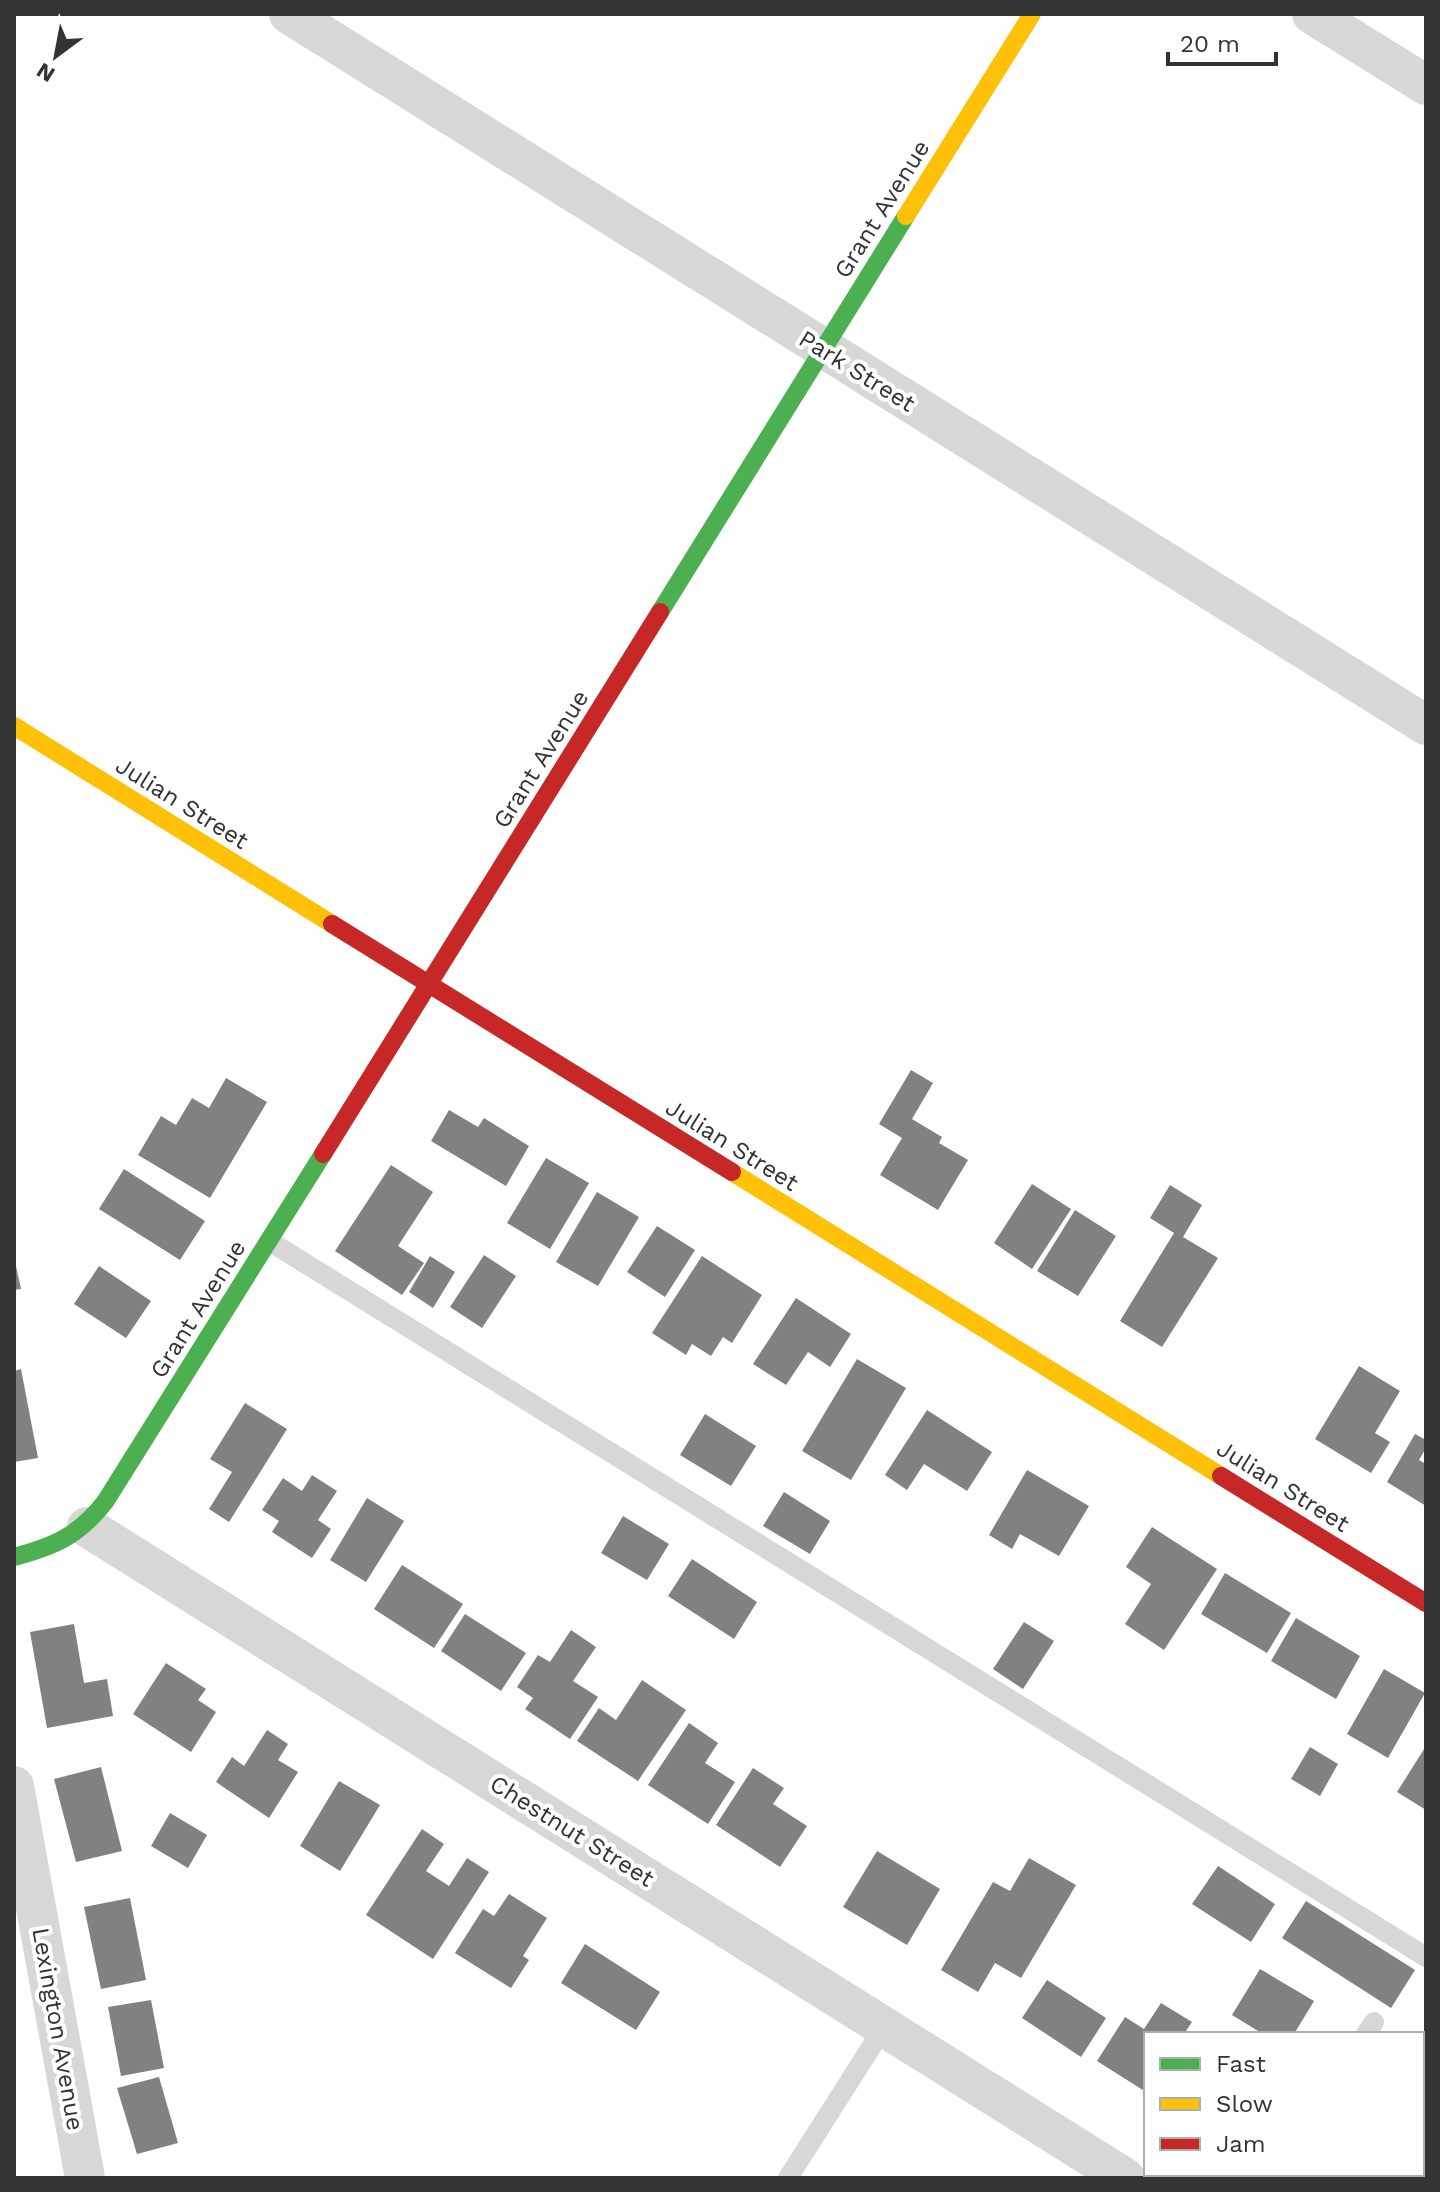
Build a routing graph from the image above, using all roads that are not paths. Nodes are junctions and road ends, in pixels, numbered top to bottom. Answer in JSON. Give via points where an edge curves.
{"nodes":[{"id":1,"x":289,"y":14,"type":"edge"},
{"id":2,"x":1032,"y":14,"type":"edge"},
{"id":3,"x":1312,"y":14,"type":"edge"},
{"id":4,"x":1426,"y":85,"type":"edge"},
{"id":5,"x":823,"y":350,"type":"junction"},
{"id":6,"x":1426,"y":725,"type":"edge"},
{"id":7,"x":14,"y":726,"type":"edge"},
{"id":8,"x":429,"y":985,"type":"junction"},
{"id":9,"x":269,"y":1241,"type":"junction"},
{"id":10,"x":87,"y":1527,"type":"junction"},
{"id":11,"x":14,"y":1557,"type":"edge"},
{"id":12,"x":1426,"y":1603,"type":"edge"},
{"id":13,"x":14,"y":1786,"type":"edge"},
{"id":14,"x":1426,"y":1957,"type":"edge"},
{"id":15,"x":884,"y":2027,"type":"junction"},
{"id":16,"x":1113,"y":2175,"type":"edge"},
{"id":17,"x":85,"y":2178,"type":"edge"},
{"id":18,"x":788,"y":2178,"type":"edge"}],
"edges":[{"from":1,"to":5,"type":"street","name":"Park Street"},
{"from":2,"to":5,"type":"street","name":"Grant Avenue"},
{"from":3,"to":4,"type":"street"},
{"from":5,"to":6,"type":"street","name":"Park Street"},
{"from":5,"to":8,"type":"street","name":"Grant Avenue"},
{"from":7,"to":8,"type":"street","name":"Julian Street"},
{"from":8,"to":9,"type":"street","name":"Grant Avenue"},
{"from":8,"to":12,"type":"street","name":"Julian Street"},
{"from":9,"to":10,"type":"street","name":"Grant Avenue"},
{"from":9,"to":14,"type":"lane"},
{"from":10,"to":11,"type":"street","via":[[55,1546]]},
{"from":10,"to":15,"type":"street","name":"Chestnut Street"},
{"from":13,"to":17,"type":"street","name":"Lexington Avenue"},
{"from":15,"to":16,"type":"street","name":"Chestnut Street"},
{"from":15,"to":18,"type":"lane"}]}
